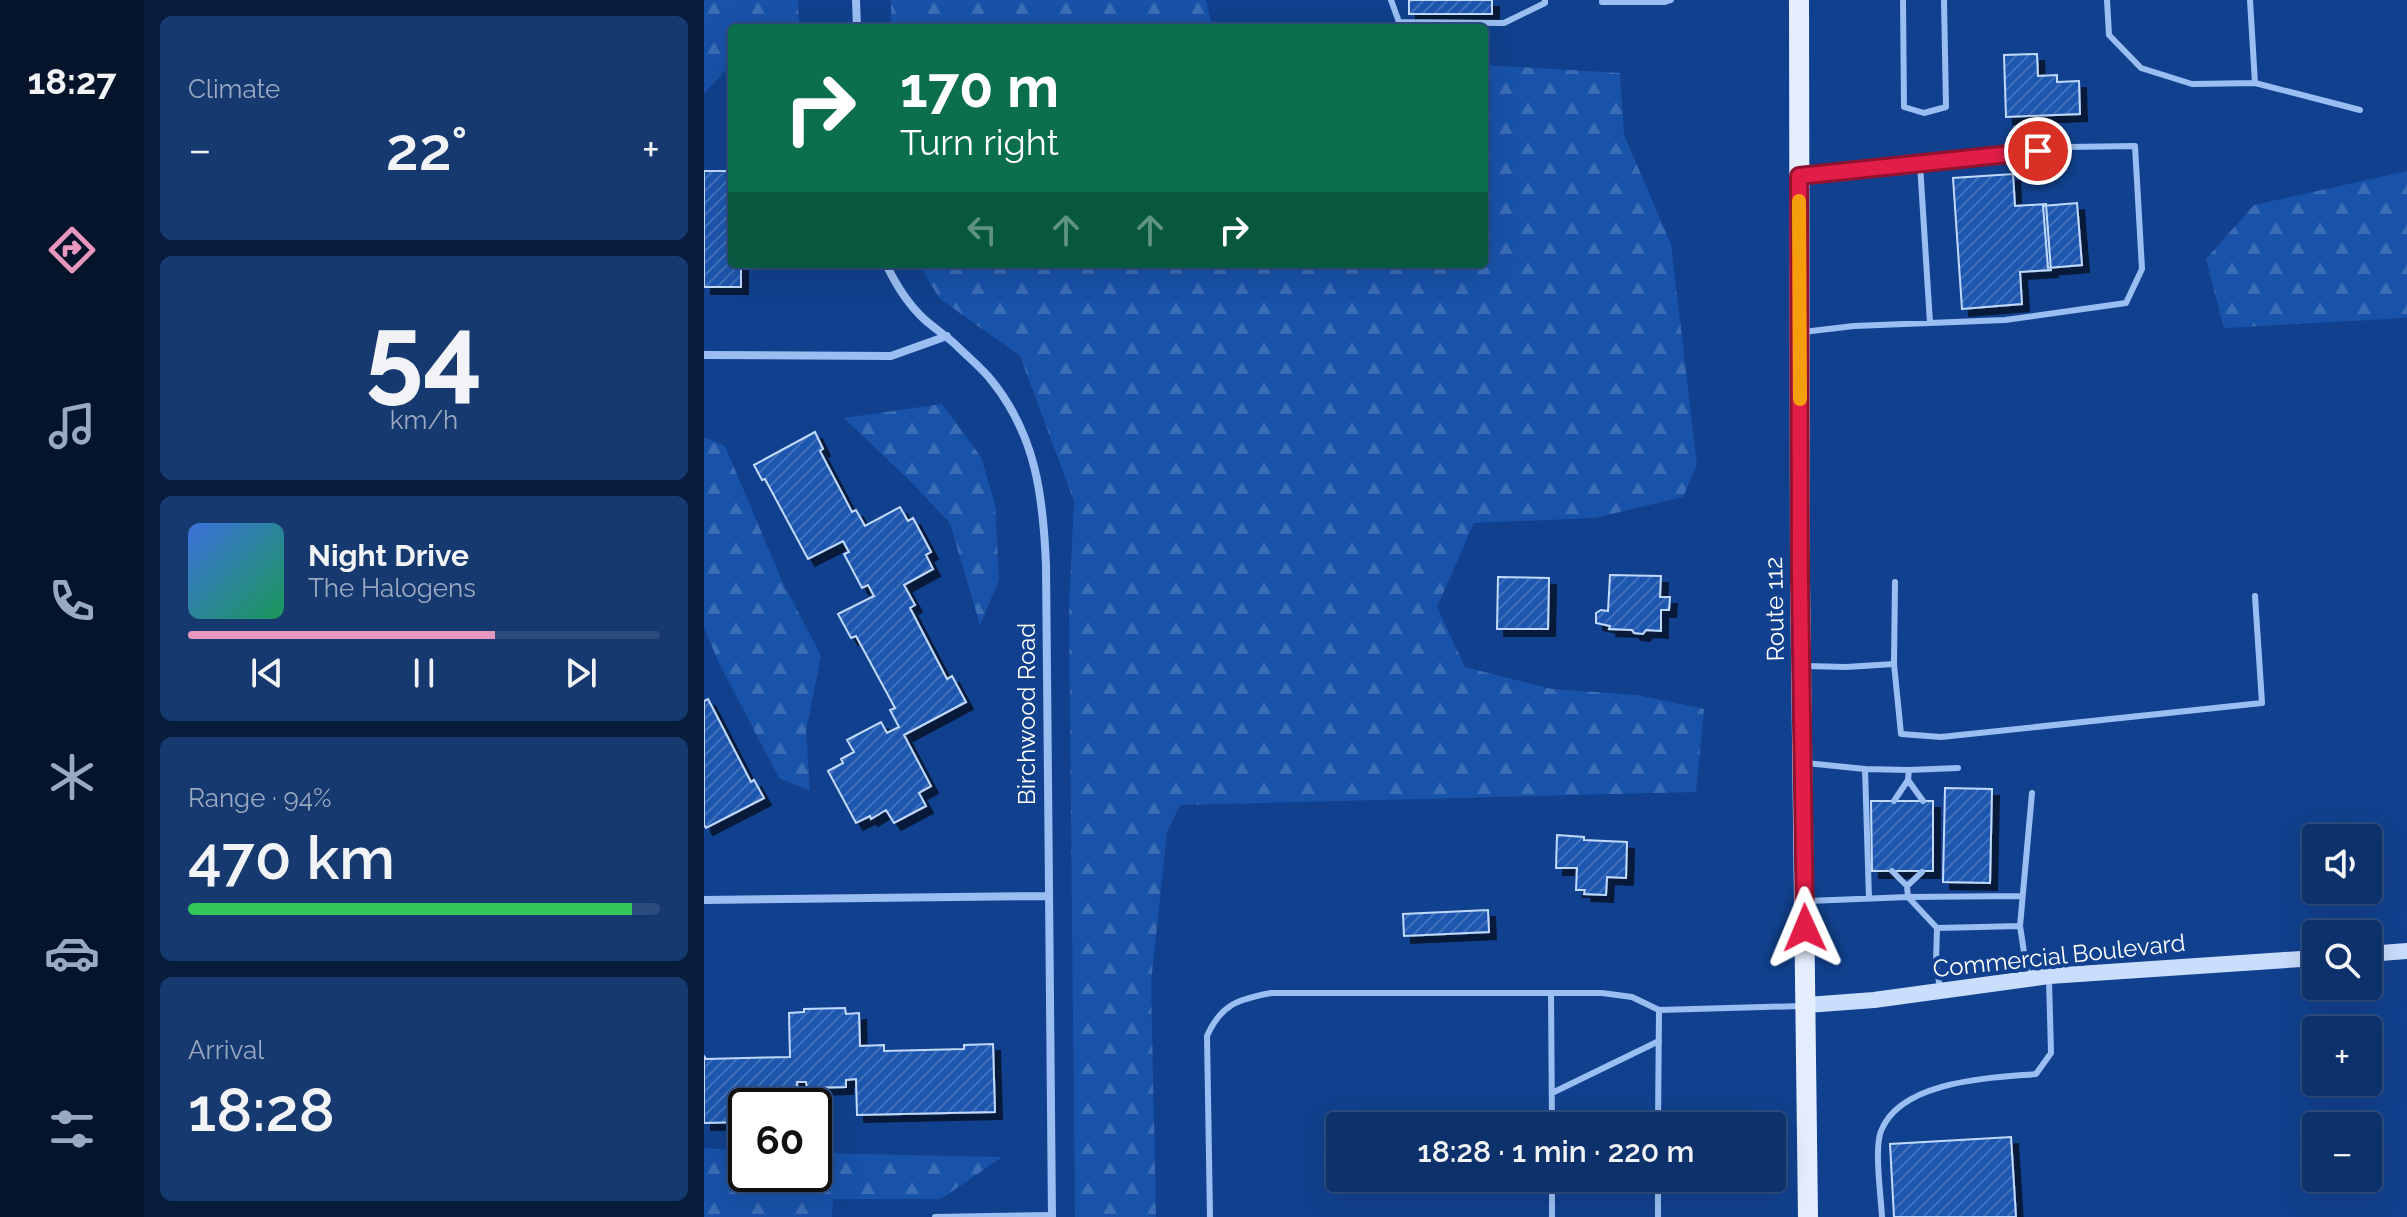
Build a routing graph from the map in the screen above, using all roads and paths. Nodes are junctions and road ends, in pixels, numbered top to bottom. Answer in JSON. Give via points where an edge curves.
{"nodes":[{"id":1,"x":856,"y":0,"type":"edge"},
{"id":2,"x":1391,"y":0,"type":"edge"},
{"id":3,"x":1545,"y":0,"type":"edge"},
{"id":4,"x":1671,"y":0,"type":"edge"},
{"id":5,"x":1799,"y":0,"type":"edge"},
{"id":6,"x":1903,"y":0,"type":"edge"},
{"id":7,"x":1944,"y":0,"type":"edge"},
{"id":8,"x":2107,"y":0,"type":"edge"},
{"id":9,"x":2250,"y":0,"type":"edge"},
{"id":10,"x":1602,"y":2,"type":"dead end"},
{"id":11,"x":857,"y":24,"type":"edge"},
{"id":12,"x":2255,"y":83,"type":"junction"},
{"id":13,"x":2360,"y":110,"type":"dead end"},
{"id":14,"x":1920,"y":164,"type":"junction"},
{"id":15,"x":1799,"y":176,"type":"junction"},
{"id":16,"x":888,"y":268,"type":"edge"},
{"id":17,"x":1930,"y":323,"type":"junction"},
{"id":18,"x":1800,"y":333,"type":"junction"},
{"id":19,"x":947,"y":336,"type":"junction"},
{"id":20,"x":704,"y":355,"type":"edge"},
{"id":21,"x":1895,"y":582,"type":"dead end"},
{"id":22,"x":2255,"y":596,"type":"dead end"},
{"id":23,"x":1894,"y":664,"type":"junction"},
{"id":24,"x":1802,"y":666,"type":"junction"},
{"id":25,"x":1803,"y":763,"type":"junction"},
{"id":26,"x":1958,"y":768,"type":"dead end"},
{"id":27,"x":1865,"y":769,"type":"junction"},
{"id":28,"x":1909,"y":770,"type":"junction"},
{"id":29,"x":1908,"y":780,"type":"junction"},
{"id":30,"x":2032,"y":793,"type":"dead end"},
{"id":31,"x":1894,"y":801,"type":"dead end"},
{"id":32,"x":1923,"y":801,"type":"dead end"},
{"id":33,"x":1892,"y":871,"type":"dead end"},
{"id":34,"x":1922,"y":872,"type":"dead end"},
{"id":35,"x":1907,"y":886,"type":"junction"},
{"id":36,"x":1048,"y":896,"type":"junction"},
{"id":37,"x":2022,"y":896,"type":"junction"},
{"id":38,"x":1908,"y":897,"type":"junction"},
{"id":39,"x":1869,"y":899,"type":"junction"},
{"id":40,"x":704,"y":900,"type":"edge"},
{"id":41,"x":1805,"y":901,"type":"junction"},
{"id":42,"x":2020,"y":926,"type":"junction"},
{"id":43,"x":1937,"y":928,"type":"junction"},
{"id":44,"x":2407,"y":951,"type":"edge"},
{"id":45,"x":2382,"y":953,"type":"edge"},
{"id":46,"x":2302,"y":959,"type":"edge"},
{"id":47,"x":2049,"y":976,"type":"junction"},
{"id":48,"x":2028,"y":979,"type":"junction"},
{"id":49,"x":1941,"y":991,"type":"junction"},
{"id":50,"x":1551,"y":993,"type":"junction"},
{"id":51,"x":1807,"y":1005,"type":"junction"},
{"id":52,"x":1659,"y":1010,"type":"junction"},
{"id":53,"x":1659,"y":1041,"type":"junction"},
{"id":54,"x":1552,"y":1093,"type":"junction"},
{"id":55,"x":1552,"y":1112,"type":"edge"},
{"id":56,"x":1658,"y":1112,"type":"edge"},
{"id":57,"x":1552,"y":1192,"type":"edge"},
{"id":58,"x":1658,"y":1192,"type":"edge"},
{"id":59,"x":1052,"y":1216,"type":"edge"},
{"id":60,"x":935,"y":1217,"type":"edge"},
{"id":61,"x":1210,"y":1217,"type":"edge"},
{"id":62,"x":1552,"y":1217,"type":"edge"},
{"id":63,"x":1658,"y":1217,"type":"edge"},
{"id":64,"x":1808,"y":1217,"type":"edge"},
{"id":65,"x":1882,"y":1217,"type":"edge"}],
"edges":[{"from":1,"to":11,"type":"street"},
{"from":2,"to":3,"type":"lane","via":[[1399,22],[1504,23]]},
{"from":4,"to":10,"type":"lane"},
{"from":5,"to":15,"type":"main road","name":"Route 112"},
{"from":6,"to":7,"type":"lane","via":[[1904,107],[1924,113],[1946,107]]},
{"from":8,"to":12,"type":"lane","via":[[2109,35],[2141,68],[2192,84]]},
{"from":9,"to":12,"type":"lane"},
{"from":12,"to":13,"type":"lane"},
{"from":14,"to":15,"type":"lane"},
{"from":14,"to":17,"type":"lane"},
{"from":14,"to":17,"type":"lane","via":[[2068,147],[2135,146],[2142,269],[2126,303],[2005,320]]},
{"from":15,"to":18,"type":"main road","name":"Route 112"},
{"from":16,"to":19,"type":"street","name":"Birchwood Road","via":[[922,318]]},
{"from":17,"to":18,"type":"lane"},
{"from":18,"to":24,"type":"main road","name":"Route 112"},
{"from":19,"to":20,"type":"street","via":[[891,356]]},
{"from":19,"to":36,"type":"street","name":"Birchwood Road","via":[[991,379],[1018,420],[1035,464],[1046,564]]},
{"from":21,"to":23,"type":"lane"},
{"from":22,"to":23,"type":"lane","via":[[2262,703],[1941,737],[1901,734]]},
{"from":23,"to":24,"type":"lane"},
{"from":24,"to":25,"type":"main road","name":"Route 112"},
{"from":25,"to":27,"type":"lane"},
{"from":25,"to":41,"type":"main road","name":"Route 112"},
{"from":26,"to":28,"type":"lane"},
{"from":27,"to":28,"type":"lane"},
{"from":27,"to":39,"type":"lane"},
{"from":28,"to":29,"type":"lane"},
{"from":29,"to":31,"type":"lane"},
{"from":29,"to":32,"type":"lane"},
{"from":30,"to":37,"type":"lane"},
{"from":33,"to":35,"type":"lane"},
{"from":34,"to":35,"type":"lane"},
{"from":35,"to":38,"type":"lane"},
{"from":36,"to":40,"type":"street"},
{"from":36,"to":59,"type":"street","name":"Birchwood Road"},
{"from":37,"to":38,"type":"lane"},
{"from":37,"to":42,"type":"lane"},
{"from":38,"to":39,"type":"lane"},
{"from":38,"to":43,"type":"lane"},
{"from":39,"to":41,"type":"lane"},
{"from":41,"to":51,"type":"main road","name":"Route 112"},
{"from":42,"to":43,"type":"lane"},
{"from":42,"to":48,"type":"lane"},
{"from":43,"to":49,"type":"lane"},
{"from":44,"to":45,"type":"street"},
{"from":46,"to":47,"type":"street","name":"Commercial Boulevard"},
{"from":47,"to":48,"type":"street","name":"Commercial Boulevard"},
{"from":47,"to":65,"type":"lane","via":[[2051,1053],[2036,1074],[1976,1079],[1923,1092],[1893,1112],[1881,1132]]},
{"from":48,"to":49,"type":"street","name":"Commercial Boulevard"},
{"from":49,"to":51,"type":"street","name":"Commercial Boulevard"},
{"from":50,"to":52,"type":"lane","via":[[1632,997]]},
{"from":50,"to":54,"type":"lane"},
{"from":50,"to":61,"type":"lane","via":[[1271,993],[1229,1005],[1207,1036]]},
{"from":51,"to":52,"type":"lane"},
{"from":51,"to":64,"type":"main road","name":"Route 112"},
{"from":52,"to":53,"type":"lane"},
{"from":53,"to":54,"type":"lane"},
{"from":53,"to":56,"type":"lane"},
{"from":54,"to":55,"type":"lane"},
{"from":57,"to":62,"type":"lane"},
{"from":58,"to":63,"type":"lane"},
{"from":59,"to":60,"type":"lane"}]}
